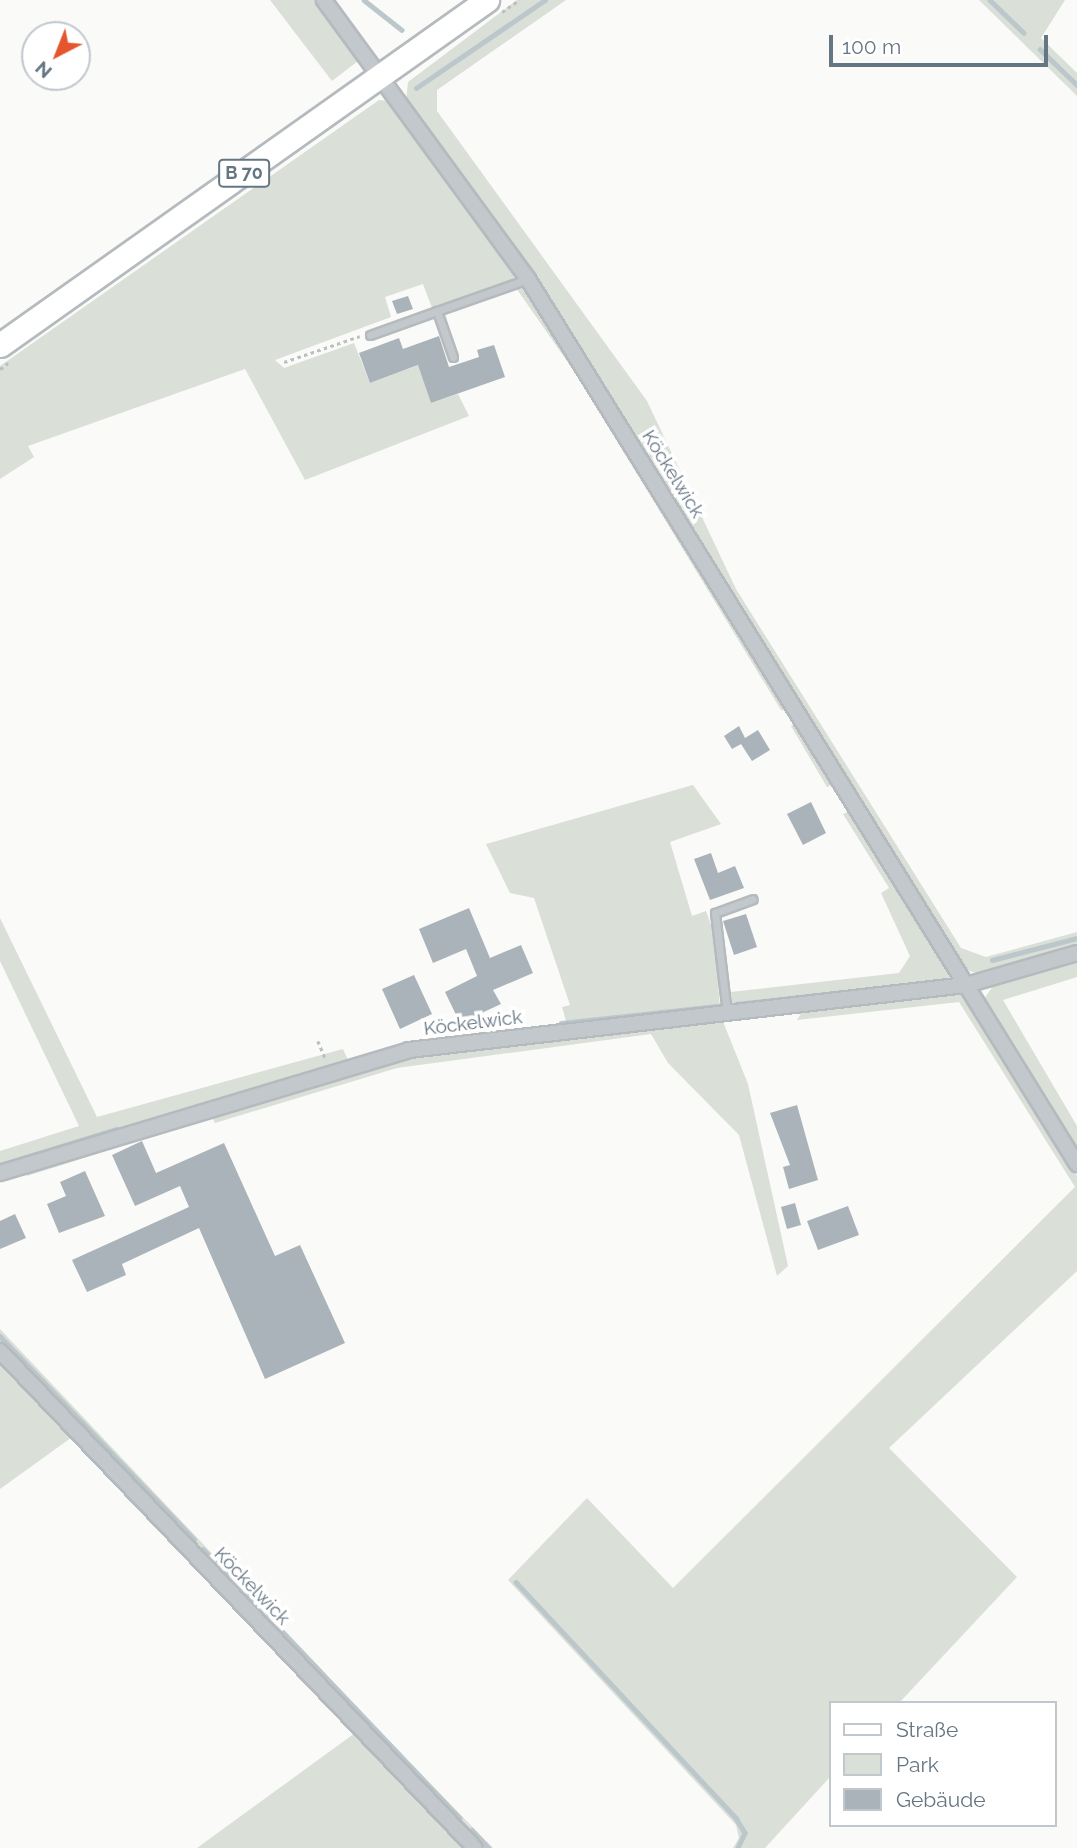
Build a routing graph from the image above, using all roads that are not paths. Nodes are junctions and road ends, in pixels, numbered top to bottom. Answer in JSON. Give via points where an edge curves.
{"nodes":[{"id":1,"x":324,"y":0,"type":"edge"},
{"id":2,"x":487,"y":0,"type":"edge"},
{"id":3,"x":382,"y":75,"type":"junction"},
{"id":4,"x":528,"y":279,"type":"junction"},
{"id":5,"x":437,"y":311,"type":"junction"},
{"id":6,"x":370,"y":335,"type":"road end"},
{"id":7,"x":0,"y":345,"type":"edge"},
{"id":8,"x":453,"y":357,"type":"dead end"},
{"id":9,"x":753,"y":899,"type":"dead end"},
{"id":10,"x":1077,"y":953,"type":"edge"},
{"id":11,"x":966,"y":985,"type":"junction"},
{"id":12,"x":727,"y":1013,"type":"junction"},
{"id":13,"x":1077,"y":1164,"type":"edge"},
{"id":14,"x":0,"y":1173,"type":"edge"},
{"id":15,"x":0,"y":1350,"type":"edge"},
{"id":16,"x":475,"y":1848,"type":"edge"}],
"edges":[{"from":1,"to":3,"type":"street","name":"Köckelwick"},
{"from":2,"to":3,"type":"main road","number":"B 70"},
{"from":3,"to":4,"type":"street","name":"Köckelwick"},
{"from":3,"to":7,"type":"main road","number":"B 70"},
{"from":4,"to":5,"type":"lane"},
{"from":4,"to":11,"type":"street","name":"Köckelwick"},
{"from":5,"to":6,"type":"lane"},
{"from":5,"to":8,"type":"lane"},
{"from":9,"to":12,"type":"lane","via":[[715,913]]},
{"from":10,"to":11,"type":"street","name":"Köckelwick"},
{"from":11,"to":12,"type":"street","name":"Köckelwick"},
{"from":11,"to":13,"type":"street","name":"Köckelwick"},
{"from":12,"to":14,"type":"street","name":"Köckelwick","via":[[409,1050]]},
{"from":15,"to":16,"type":"street","name":"Köckelwick"}]}
